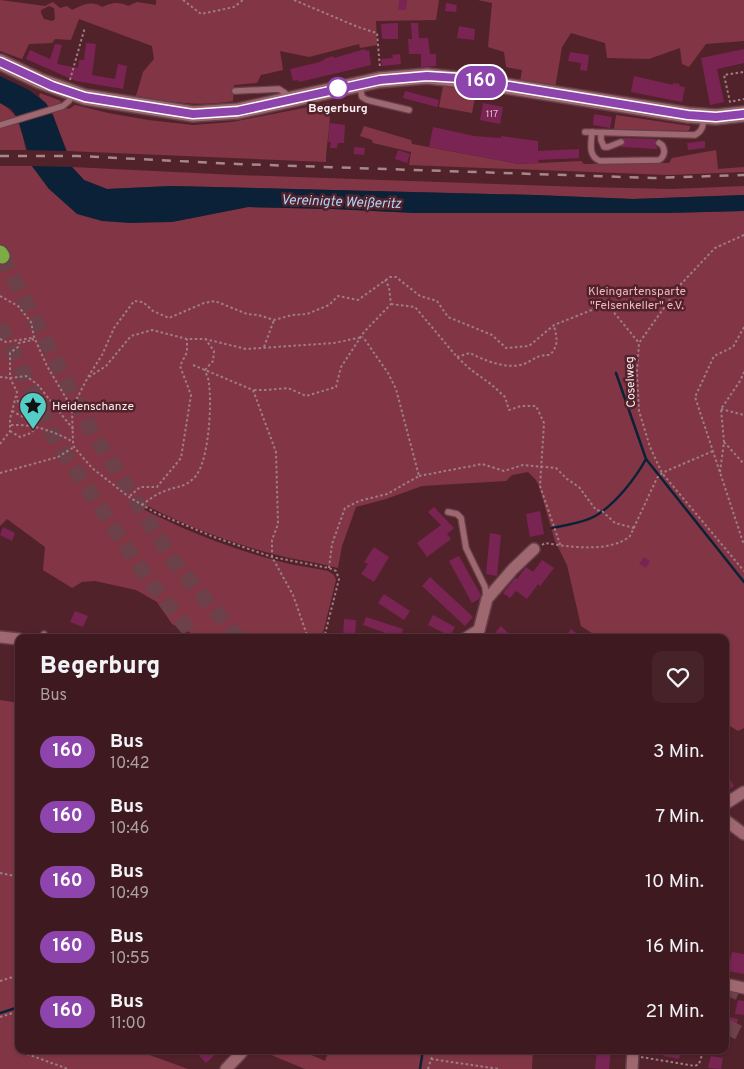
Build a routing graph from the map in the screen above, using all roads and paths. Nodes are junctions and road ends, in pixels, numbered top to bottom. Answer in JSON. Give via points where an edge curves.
{"nodes":[{"id":1,"x":183,"y":0,"type":"edge"},
{"id":2,"x":243,"y":0,"type":"edge"},
{"id":3,"x":294,"y":0,"type":"edge"},
{"id":4,"x":85,"y":27,"type":"dead end"},
{"id":5,"x":0,"y":62,"type":"edge"},
{"id":6,"x":380,"y":68,"type":"dead end"},
{"id":7,"x":743,"y":72,"type":"edge"},
{"id":8,"x":744,"y":78,"type":"edge"},
{"id":9,"x":359,"y":84,"type":"junction"},
{"id":10,"x":235,"y":91,"type":"dead end"},
{"id":11,"x":69,"y":93,"type":"junction"},
{"id":12,"x":289,"y":99,"type":"junction"},
{"id":13,"x":744,"y":99,"type":"edge"},
{"id":14,"x":409,"y":110,"type":"dead end"},
{"id":15,"x":744,"y":114,"type":"edge"},
{"id":16,"x":704,"y":117,"type":"junction"},
{"id":17,"x":0,"y":125,"type":"edge"},
{"id":18,"x":601,"y":133,"type":"junction"},
{"id":19,"x":621,"y":142,"type":"dead end"},
{"id":20,"x":659,"y":143,"type":"dead end"},
{"id":21,"x":744,"y":235,"type":"edge"},
{"id":22,"x":385,"y":280,"type":"junction"},
{"id":23,"x":0,"y":296,"type":"edge"},
{"id":24,"x":391,"y":304,"type":"junction"},
{"id":25,"x":274,"y":320,"type":"junction"},
{"id":26,"x":554,"y":325,"type":"junction"},
{"id":27,"x":744,"y":327,"type":"edge"},
{"id":28,"x":363,"y":337,"type":"junction"},
{"id":29,"x":33,"y":338,"type":"junction"},
{"id":30,"x":187,"y":338,"type":"junction"},
{"id":31,"x":0,"y":339,"type":"edge"},
{"id":32,"x":205,"y":339,"type":"junction"},
{"id":33,"x":638,"y":343,"type":"junction"},
{"id":34,"x":264,"y":347,"type":"junction"},
{"id":35,"x":458,"y":358,"type":"junction"},
{"id":36,"x":193,"y":365,"type":"dead end"},
{"id":37,"x":205,"y":370,"type":"junction"},
{"id":38,"x":744,"y":372,"type":"edge"},
{"id":39,"x":0,"y":377,"type":"edge"},
{"id":40,"x":10,"y":378,"type":"junction"},
{"id":41,"x":88,"y":378,"type":"junction"},
{"id":42,"x":253,"y":390,"type":"junction"},
{"id":43,"x":17,"y":392,"type":"junction"},
{"id":44,"x":72,"y":408,"type":"junction"},
{"id":45,"x":721,"y":408,"type":"junction"},
{"id":46,"x":12,"y":411,"type":"junction"},
{"id":47,"x":744,"y":415,"type":"edge"},
{"id":48,"x":29,"y":420,"type":"junction"},
{"id":49,"x":10,"y":425,"type":"junction"},
{"id":50,"x":34,"y":428,"type":"junction"},
{"id":51,"x":73,"y":429,"type":"junction"},
{"id":52,"x":10,"y":431,"type":"junction"},
{"id":53,"x":73,"y":442,"type":"junction"},
{"id":54,"x":724,"y":442,"type":"junction"},
{"id":55,"x":0,"y":444,"type":"edge"},
{"id":56,"x":74,"y":447,"type":"junction"},
{"id":57,"x":713,"y":451,"type":"junction"},
{"id":58,"x":744,"y":464,"type":"edge"},
{"id":59,"x":541,"y":467,"type":"junction"},
{"id":60,"x":0,"y":473,"type":"edge"},
{"id":61,"x":662,"y":473,"type":"junction"},
{"id":62,"x":720,"y":473,"type":"junction"},
{"id":63,"x":420,"y":476,"type":"junction"},
{"id":64,"x":129,"y":497,"type":"junction"},
{"id":65,"x":142,"y":505,"type":"junction"},
{"id":66,"x":448,"y":512,"type":"dead end"},
{"id":67,"x":634,"y":528,"type":"junction"},
{"id":68,"x":545,"y":543,"type":"dead end"},
{"id":69,"x":744,"y":545,"type":"edge"},
{"id":70,"x":561,"y":547,"type":"junction"},
{"id":71,"x":534,"y":548,"type":"dead end"},
{"id":72,"x":272,"y":557,"type":"junction"},
{"id":73,"x":329,"y":568,"type":"junction"},
{"id":74,"x":744,"y":571,"type":"edge"},
{"id":75,"x":487,"y":600,"type":"junction"},
{"id":76,"x":307,"y":634,"type":"edge"},
{"id":77,"x":325,"y":634,"type":"edge"},
{"id":78,"x":483,"y":634,"type":"edge"},
{"id":79,"x":0,"y":637,"type":"edge"},
{"id":80,"x":15,"y":639,"type":"edge"},
{"id":81,"x":744,"y":792,"type":"edge"},
{"id":82,"x":729,"y":801,"type":"edge"},
{"id":83,"x":729,"y":823,"type":"edge"},
{"id":84,"x":744,"y":834,"type":"edge"},
{"id":85,"x":0,"y":873,"type":"edge"},
{"id":86,"x":15,"y":876,"type":"edge"},
{"id":87,"x":15,"y":976,"type":"edge"},
{"id":88,"x":0,"y":981,"type":"edge"},
{"id":89,"x":729,"y":985,"type":"edge"},
{"id":90,"x":744,"y":988,"type":"edge"},
{"id":91,"x":15,"y":1012,"type":"edge"},
{"id":92,"x":0,"y":1017,"type":"edge"},
{"id":93,"x":27,"y":1054,"type":"dead end"},
{"id":94,"x":240,"y":1054,"type":"edge"},
{"id":95,"x":433,"y":1054,"type":"edge"},
{"id":96,"x":633,"y":1054,"type":"edge"},
{"id":97,"x":638,"y":1054,"type":"edge"},
{"id":98,"x":702,"y":1054,"type":"edge"},
{"id":99,"x":431,"y":1059,"type":"junction"},
{"id":100,"x":68,"y":1069,"type":"edge"},
{"id":101,"x":226,"y":1069,"type":"edge"},
{"id":102,"x":428,"y":1069,"type":"edge"},
{"id":103,"x":499,"y":1069,"type":"edge"},
{"id":104,"x":632,"y":1069,"type":"edge"}],
"edges":[{"from":1,"to":2,"type":"path","via":[[201,14],[234,7]]},
{"from":3,"to":6,"type":"path","via":[[377,33]]},
{"from":4,"to":11,"type":"path"},
{"from":5,"to":11,"type":"main road"},
{"from":7,"to":8,"type":"path"},
{"from":7,"to":13,"type":"path","via":[[724,75],[730,102]]},
{"from":9,"to":12,"type":"main road"},
{"from":9,"to":14,"type":"lane","via":[[362,96],[367,100]]},
{"from":9,"to":16,"type":"main road","via":[[410,77],[452,78]]},
{"from":10,"to":12,"type":"lane","via":[[279,89]]},
{"from":11,"to":12,"type":"main road","via":[[193,114],[225,113]]},
{"from":11,"to":17,"type":"lane","via":[[67,103]]},
{"from":15,"to":16,"type":"main road"},
{"from":16,"to":18,"type":"lane","via":[[700,133],[695,135]]},
{"from":18,"to":19,"type":"lane","via":[[601,140],[608,148]]},
{"from":18,"to":20,"type":"lane","via":[[589,132],[591,153],[600,161],[659,160],[665,151]]},
{"from":21,"to":33,"type":"path","name":"Coselweg","via":[[715,248],[681,284]]},
{"from":22,"to":24,"type":"path","via":[[390,287]]},
{"from":22,"to":25,"type":"path","via":[[358,300],[338,296],[329,305],[307,314],[292,314]]},
{"from":22,"to":26,"type":"path","via":[[390,276],[396,277],[420,296],[437,301],[448,317],[492,335],[506,348],[529,346]]},
{"from":23,"to":29,"type":"path","via":[[18,306],[31,322]]},
{"from":24,"to":28,"type":"path"},
{"from":24,"to":35,"type":"path","via":[[415,308]]},
{"from":25,"to":34,"type":"path"},
{"from":25,"to":41,"type":"path","via":[[247,314],[216,301],[169,318],[143,302],[134,301],[114,328]]},
{"from":26,"to":33,"type":"path","via":[[607,304]]},
{"from":26,"to":35,"type":"path","via":[[558,340],[550,355],[538,355],[523,364],[503,364],[470,353]]},
{"from":27,"to":57,"type":"path","via":[[733,346],[714,356],[695,398]]},
{"from":28,"to":34,"type":"path","via":[[334,343]]},
{"from":28,"to":42,"type":"path","via":[[341,367],[336,387],[306,396],[288,388]]},
{"from":28,"to":63,"type":"path","via":[[396,389]]},
{"from":29,"to":31,"type":"path","via":[[6,342]]},
{"from":29,"to":40,"type":"path","via":[[19,343],[10,353]]},
{"from":29,"to":44,"type":"path"},
{"from":30,"to":32,"type":"path"},
{"from":30,"to":41,"type":"path","via":[[152,330],[130,336],[106,366]]},
{"from":30,"to":64,"type":"path","via":[[187,352],[180,366],[191,395],[181,458],[157,487],[140,487]]},
{"from":32,"to":34,"type":"path","via":[[246,349]]},
{"from":32,"to":37,"type":"path","via":[[214,351],[213,361]]},
{"from":33,"to":61,"type":"path","name":"Coselweg","via":[[639,411]]},
{"from":35,"to":59,"type":"path","via":[[505,397],[508,410],[536,406],[544,423]]},
{"from":36,"to":37,"type":"path"},
{"from":37,"to":42,"type":"path"},
{"from":37,"to":65,"type":"path","via":[[210,396],[204,460],[195,477],[180,488],[165,491]]},
{"from":38,"to":45,"type":"path"},
{"from":39,"to":40,"type":"path"},
{"from":40,"to":43,"type":"path"},
{"from":40,"to":51,"type":"path","via":[[26,376],[32,380]]},
{"from":41,"to":44,"type":"path"},
{"from":42,"to":72,"type":"path","via":[[276,452],[278,524],[272,540]]},
{"from":43,"to":46,"type":"path"},
{"from":43,"to":48,"type":"path","via":[[17,402]]},
{"from":44,"to":51,"type":"path"},
{"from":45,"to":47,"type":"path"},
{"from":45,"to":54,"type":"path"},
{"from":46,"to":48,"type":"path"},
{"from":46,"to":49,"type":"path"},
{"from":48,"to":50,"type":"path"},
{"from":49,"to":50,"type":"path"},
{"from":49,"to":52,"type":"path"},
{"from":50,"to":52,"type":"path","via":[[31,433],[20,437]]},
{"from":50,"to":53,"type":"path"},
{"from":51,"to":53,"type":"path"},
{"from":52,"to":55,"type":"path"},
{"from":53,"to":56,"type":"path"},
{"from":54,"to":58,"type":"path"},
{"from":54,"to":62,"type":"path"},
{"from":56,"to":60,"type":"path","via":[[58,457]]},
{"from":56,"to":64,"type":"path","via":[[92,468]]},
{"from":57,"to":61,"type":"path"},
{"from":57,"to":62,"type":"path"},
{"from":59,"to":63,"type":"path","via":[[523,465],[504,471],[482,464]]},
{"from":59,"to":67,"type":"path","via":[[556,468],[579,486],[596,510],[602,510],[615,523]]},
{"from":59,"to":70,"type":"path","via":[[540,486]]},
{"from":61,"to":67,"type":"path"},
{"from":61,"to":74,"type":"path","name":"Coselweg"},
{"from":62,"to":69,"type":"path"},
{"from":63,"to":73,"type":"path","via":[[387,494],[345,508],[332,544]]},
{"from":64,"to":65,"type":"path"},
{"from":65,"to":72,"type":"path","via":[[156,514]]},
{"from":66,"to":75,"type":"lane","via":[[461,518],[466,548],[485,587]]},
{"from":67,"to":70,"type":"path","via":[[622,542],[604,546]]},
{"from":68,"to":70,"type":"path"},
{"from":71,"to":75,"type":"street"},
{"from":72,"to":73,"type":"path"},
{"from":72,"to":76,"type":"path","via":[[293,596]]},
{"from":73,"to":77,"type":"path","via":[[336,571],[339,580]]},
{"from":75,"to":78,"type":"street"},
{"from":79,"to":80,"type":"street"},
{"from":81,"to":82,"type":"street"},
{"from":83,"to":84,"type":"street"},
{"from":85,"to":86,"type":"path"},
{"from":87,"to":88,"type":"path"},
{"from":89,"to":90,"type":"street"},
{"from":91,"to":92,"type":"path"},
{"from":93,"to":100,"type":"path"},
{"from":94,"to":101,"type":"street"},
{"from":95,"to":99,"type":"path"},
{"from":96,"to":104,"type":"street"},
{"from":97,"to":98,"type":"path","via":[[695,1066]]},
{"from":99,"to":102,"type":"path"},
{"from":99,"to":103,"type":"path"}]}
